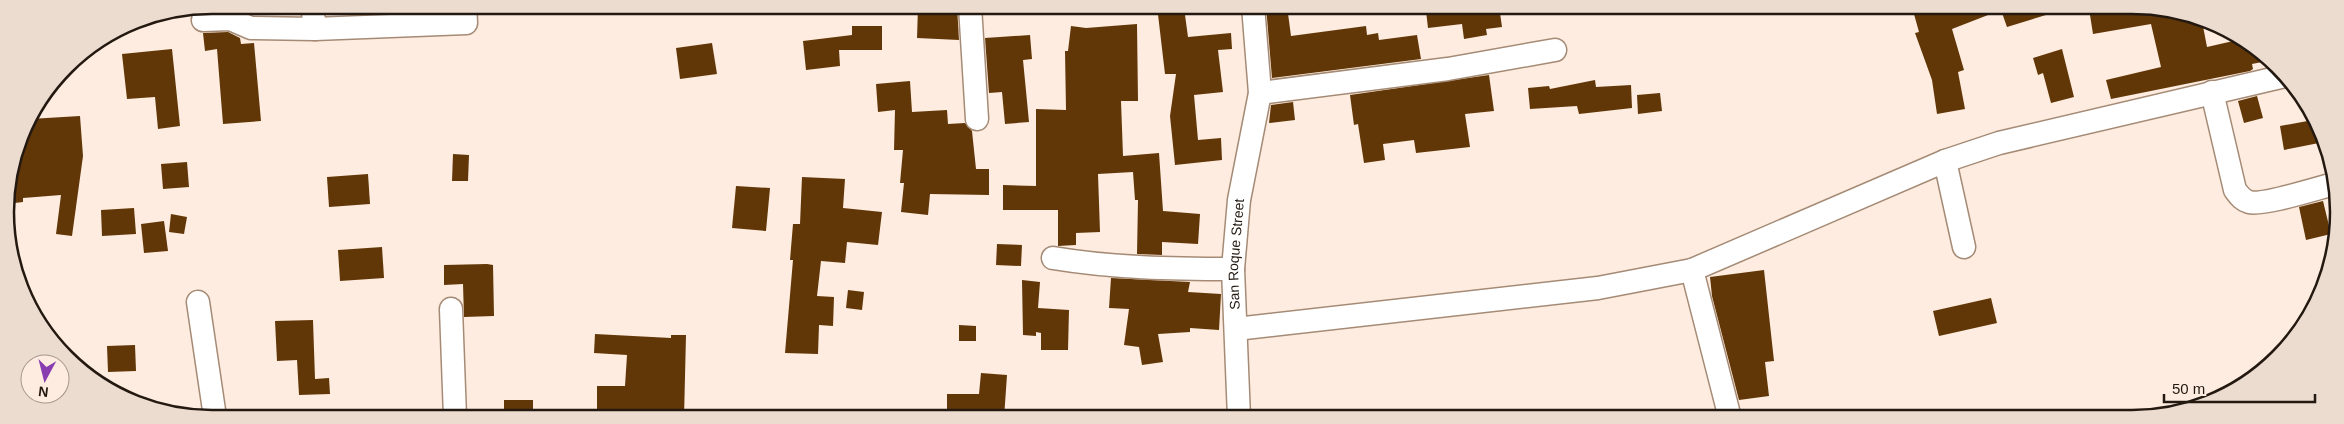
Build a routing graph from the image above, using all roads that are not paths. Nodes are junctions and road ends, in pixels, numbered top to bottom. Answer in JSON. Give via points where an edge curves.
{"nodes":[{"id":1,"x":313,"y":14,"type":"edge"},
{"id":2,"x":466,"y":14,"type":"edge"},
{"id":3,"x":970,"y":14,"type":"edge"},
{"id":4,"x":1255,"y":14,"type":"edge"},
{"id":5,"x":204,"y":20,"type":"dead end"},
{"id":6,"x":314,"y":29,"type":"junction"},
{"id":7,"x":1555,"y":50,"type":"dead end"},
{"id":8,"x":2278,"y":78,"type":"edge"},
{"id":9,"x":1260,"y":92,"type":"junction"},
{"id":10,"x":2212,"y":92,"type":"junction"},
{"id":11,"x":977,"y":119,"type":"dead end"},
{"id":12,"x":1945,"y":161,"type":"junction"},
{"id":13,"x":2329,"y":185,"type":"edge"},
{"id":14,"x":1964,"y":246,"type":"dead end"},
{"id":15,"x":1053,"y":258,"type":"dead end"},
{"id":16,"x":1233,"y":269,"type":"junction"},
{"id":17,"x":1692,"y":270,"type":"junction"},
{"id":18,"x":198,"y":302,"type":"dead end"},
{"id":19,"x":451,"y":309,"type":"dead end"},
{"id":20,"x":1236,"y":328,"type":"junction"},
{"id":21,"x":214,"y":410,"type":"edge"},
{"id":22,"x":455,"y":410,"type":"edge"},
{"id":23,"x":1239,"y":410,"type":"edge"},
{"id":24,"x":1728,"y":410,"type":"edge"}],
"edges":[{"from":1,"to":6,"type":"street"},
{"from":2,"to":6,"type":"street","via":[[466,23]]},
{"from":3,"to":11,"type":"street"},
{"from":4,"to":9,"type":"street","name":"San Roque Street"},
{"from":5,"to":6,"type":"street","via":[[230,20],[251,28]]},
{"from":7,"to":9,"type":"street","via":[[1448,69]]},
{"from":8,"to":10,"type":"street"},
{"from":9,"to":16,"type":"street","name":"San Roque Street","via":[[1239,200]]},
{"from":10,"to":12,"type":"street","via":[[1999,143]]},
{"from":10,"to":13,"type":"street","via":[[2235,190],[2241,198],[2251,203],[2263,202]]},
{"from":12,"to":14,"type":"street"},
{"from":12,"to":17,"type":"street"},
{"from":15,"to":16,"type":"street","via":[[1140,269]]},
{"from":16,"to":20,"type":"street","name":"San Roque Street"},
{"from":17,"to":20,"type":"street","via":[[1598,288]]},
{"from":17,"to":24,"type":"street"},
{"from":18,"to":21,"type":"street"},
{"from":19,"to":22,"type":"street"},
{"from":20,"to":23,"type":"street","name":"San Roque Street"}]}
